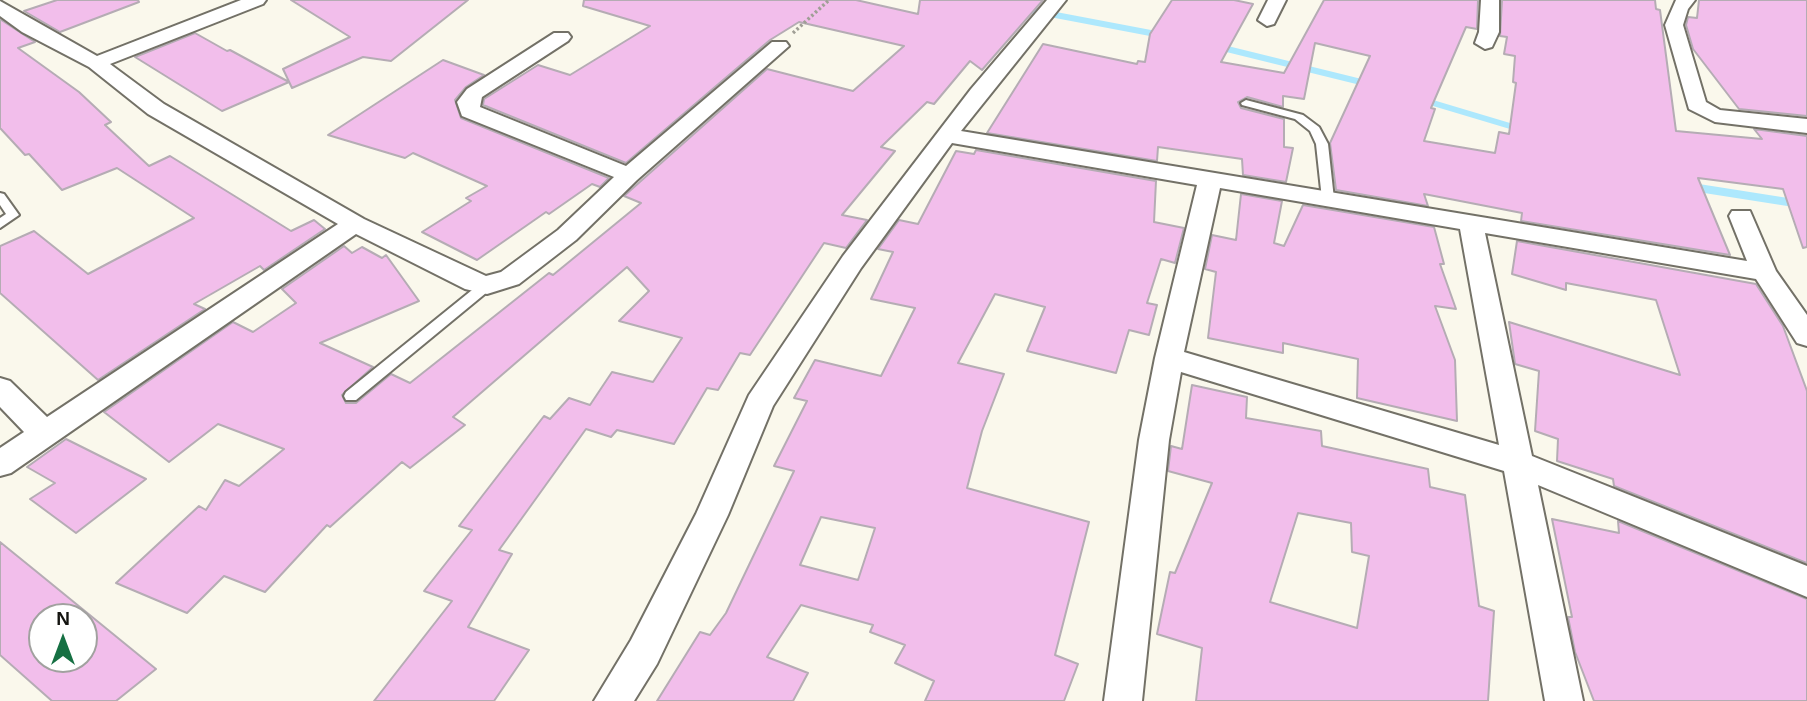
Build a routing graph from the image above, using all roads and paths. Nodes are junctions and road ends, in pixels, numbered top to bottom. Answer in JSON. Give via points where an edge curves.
{"nodes":[{"id":1,"x":257,"y":0,"type":"edge"},
{"id":2,"x":829,"y":0,"type":"edge"},
{"id":3,"x":1057,"y":0,"type":"edge"},
{"id":4,"x":1277,"y":0,"type":"edge"},
{"id":5,"x":1490,"y":0,"type":"edge"},
{"id":6,"x":1686,"y":0,"type":"edge"},
{"id":7,"x":0,"y":7,"type":"edge"},
{"id":8,"x":1267,"y":20,"type":"dead end"},
{"id":9,"x":561,"y":37,"type":"dead end"},
{"id":10,"x":1485,"y":43,"type":"dead end"},
{"id":11,"x":779,"y":46,"type":"joint"},
{"id":12,"x":96,"y":63,"type":"junction"},
{"id":13,"x":1246,"y":103,"type":"dead end"},
{"id":14,"x":1807,"y":126,"type":"edge"},
{"id":15,"x":948,"y":136,"type":"junction"},
{"id":16,"x":629,"y":175,"type":"junction"},
{"id":17,"x":1210,"y":179,"type":"junction"},
{"id":18,"x":0,"y":197,"type":"edge"},
{"id":19,"x":1328,"y":199,"type":"junction"},
{"id":20,"x":1741,"y":216,"type":"dead end"},
{"id":21,"x":1471,"y":223,"type":"junction"},
{"id":22,"x":0,"y":224,"type":"edge"},
{"id":23,"x":355,"y":224,"type":"junction"},
{"id":24,"x":1764,"y":272,"type":"junction"},
{"id":25,"x":487,"y":285,"type":"junction"},
{"id":26,"x":1807,"y":336,"type":"edge"},
{"id":27,"x":1169,"y":358,"type":"junction"},
{"id":28,"x":0,"y":389,"type":"edge"},
{"id":29,"x":351,"y":396,"type":"dead end"},
{"id":30,"x":43,"y":432,"type":"junction"},
{"id":31,"x":1517,"y":463,"type":"junction"},
{"id":32,"x":0,"y":464,"type":"edge"},
{"id":33,"x":1807,"y":582,"type":"edge"},
{"id":34,"x":612,"y":701,"type":"edge"},
{"id":35,"x":1123,"y":701,"type":"edge"},
{"id":36,"x":1564,"y":701,"type":"edge"}],
"edges":[{"from":1,"to":12,"type":"street"},
{"from":2,"to":11,"type":"path"},
{"from":3,"to":15,"type":"street"},
{"from":4,"to":8,"type":"street"},
{"from":5,"to":10,"type":"street"},
{"from":6,"to":14,"type":"street","via":[[1674,25],[1696,105],[1715,116]]},
{"from":7,"to":12,"type":"street","via":[[29,28]]},
{"from":9,"to":16,"type":"street","via":[[474,93],[468,102],[470,110]]},
{"from":11,"to":16,"type":"street"},
{"from":12,"to":23,"type":"street","via":[[156,109]]},
{"from":13,"to":19,"type":"lane","via":[[1299,117],[1315,129],[1322,144]]},
{"from":15,"to":17,"type":"street"},
{"from":15,"to":34,"type":"street","via":[[852,262],[759,403],[712,514],[643,652]]},
{"from":16,"to":25,"type":"street","via":[[566,235],[510,278]]},
{"from":17,"to":19,"type":"street"},
{"from":17,"to":27,"type":"street"},
{"from":18,"to":22,"type":"lane","via":[[13,215]]},
{"from":19,"to":21,"type":"street"},
{"from":20,"to":24,"type":"street"},
{"from":21,"to":24,"type":"street"},
{"from":21,"to":31,"type":"street"},
{"from":23,"to":25,"type":"street","via":[[474,283]]},
{"from":23,"to":30,"type":"street"},
{"from":24,"to":26,"type":"street"},
{"from":25,"to":29,"type":"lane"},
{"from":27,"to":31,"type":"street"},
{"from":27,"to":35,"type":"street","via":[[1154,440]]},
{"from":28,"to":30,"type":"street"},
{"from":30,"to":32,"type":"street"},
{"from":31,"to":33,"type":"street"},
{"from":31,"to":36,"type":"street"}]}
